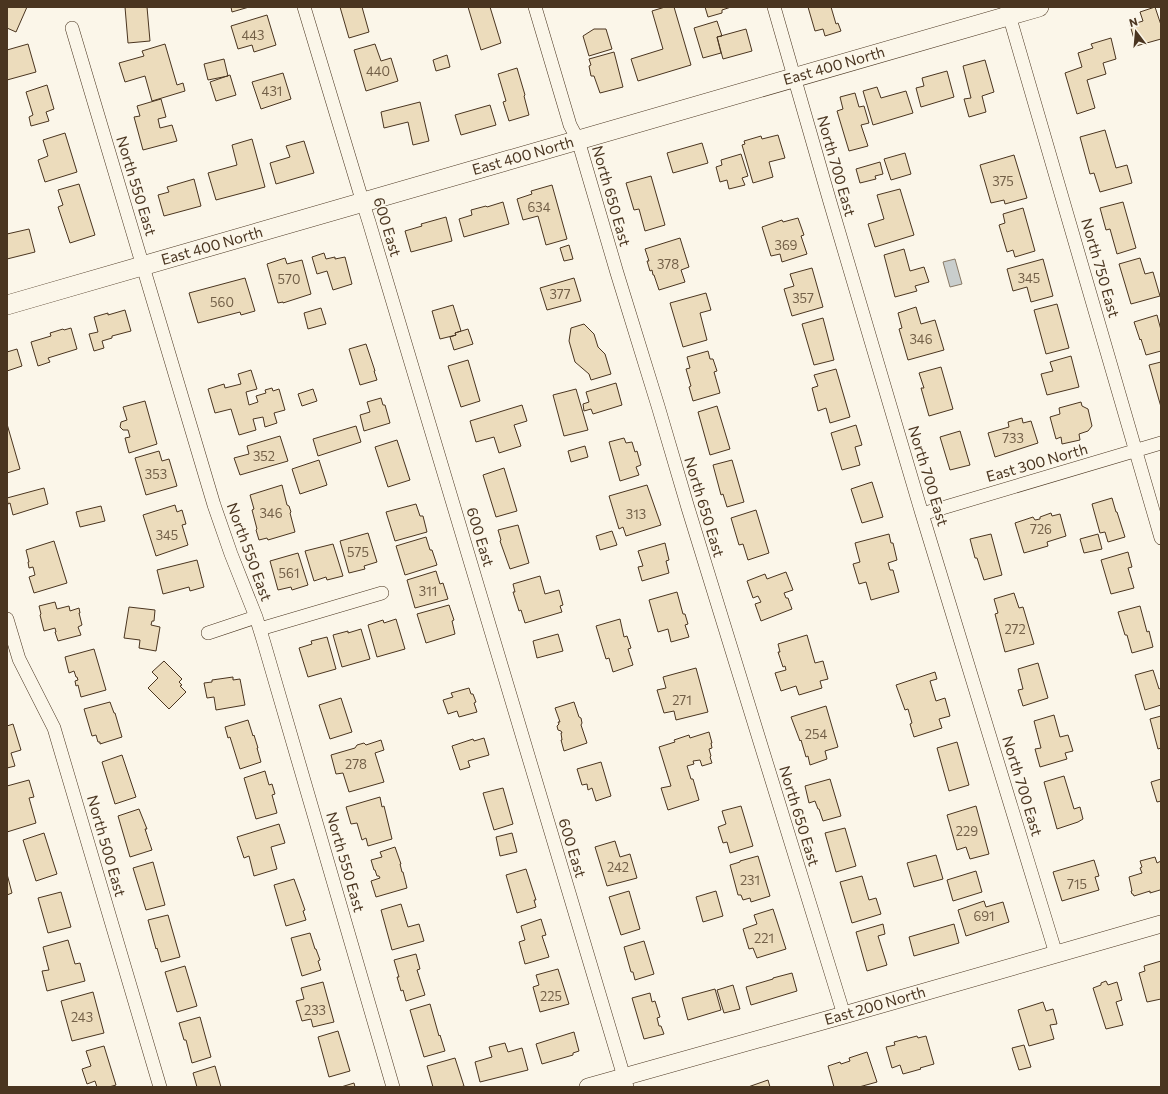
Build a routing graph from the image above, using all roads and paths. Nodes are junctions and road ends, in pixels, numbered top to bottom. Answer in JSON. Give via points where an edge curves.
{"nodes":[{"id":1,"x":304,"y":7,"type":"edge"},
{"id":2,"x":535,"y":7,"type":"edge"},
{"id":3,"x":774,"y":7,"type":"edge"},
{"id":4,"x":1039,"y":7,"type":"edge"},
{"id":5,"x":1008,"y":11,"type":"edge"},
{"id":6,"x":72,"y":28,"type":"dead end"},
{"id":7,"x":794,"y":78,"type":"junction"},
{"id":8,"x":578,"y":140,"type":"junction"},
{"id":9,"x":363,"y":203,"type":"junction"},
{"id":10,"x":143,"y":266,"type":"junction"},
{"id":11,"x":7,"y":305,"type":"edge"},
{"id":12,"x":1161,"y":443,"type":"edge"},
{"id":13,"x":1136,"y":451,"type":"junction"},
{"id":14,"x":922,"y":514,"type":"junction"},
{"id":15,"x":1161,"y":538,"type":"edge"},
{"id":16,"x":382,"y":593,"type":"dead end"},
{"id":17,"x":7,"y":620,"type":"edge"},
{"id":18,"x":258,"y":623,"type":"junction"},
{"id":19,"x":208,"y":633,"type":"dead end"},
{"id":20,"x":1161,"y":924,"type":"edge"},
{"id":21,"x":1056,"y":954,"type":"junction"},
{"id":22,"x":844,"y":1015,"type":"junction"},
{"id":23,"x":625,"y":1082,"type":"edge"},
{"id":24,"x":160,"y":1087,"type":"edge"},
{"id":25,"x":393,"y":1087,"type":"edge"},
{"id":26,"x":588,"y":1087,"type":"edge"}],
"edges":[{"from":1,"to":9,"type":"street","name":"600 East"},
{"from":2,"to":8,"type":"street","name":"North 650 East","via":[[570,126]]},
{"from":3,"to":7,"type":"street","name":"North 700 East"},
{"from":4,"to":5,"type":"main road","name":"East 400 North"},
{"from":5,"to":7,"type":"main road","name":"East 400 North"},
{"from":5,"to":13,"type":"street","name":"North 750 East"},
{"from":6,"to":10,"type":"street","name":"North 550 East"},
{"from":7,"to":8,"type":"main road","name":"East 400 North"},
{"from":7,"to":14,"type":"street","name":"North 700 East"},
{"from":8,"to":9,"type":"main road","name":"East 400 North"},
{"from":8,"to":22,"type":"street","name":"North 650 East"},
{"from":9,"to":10,"type":"main road","name":"East 400 North"},
{"from":9,"to":23,"type":"street","name":"600 East"},
{"from":10,"to":11,"type":"main road","name":"East 400 North"},
{"from":10,"to":18,"type":"street","name":"North 550 East","via":[[214,505]]},
{"from":12,"to":13,"type":"street","name":"East 300 North"},
{"from":13,"to":14,"type":"street","name":"East 300 North"},
{"from":13,"to":15,"type":"street","name":"North 750 East"},
{"from":14,"to":21,"type":"street","name":"North 700 East"},
{"from":16,"to":18,"type":"street"},
{"from":17,"to":24,"type":"street","name":"North 500 East","via":[[19,659],[54,728]]},
{"from":18,"to":19,"type":"street"},
{"from":18,"to":25,"type":"street","name":"North 550 East"},
{"from":20,"to":21,"type":"street","name":"East 200 North"},
{"from":21,"to":22,"type":"street","name":"East 200 North"},
{"from":22,"to":23,"type":"street","name":"East 200 North"},
{"from":23,"to":26,"type":"street","name":"East 200 North"}]}
